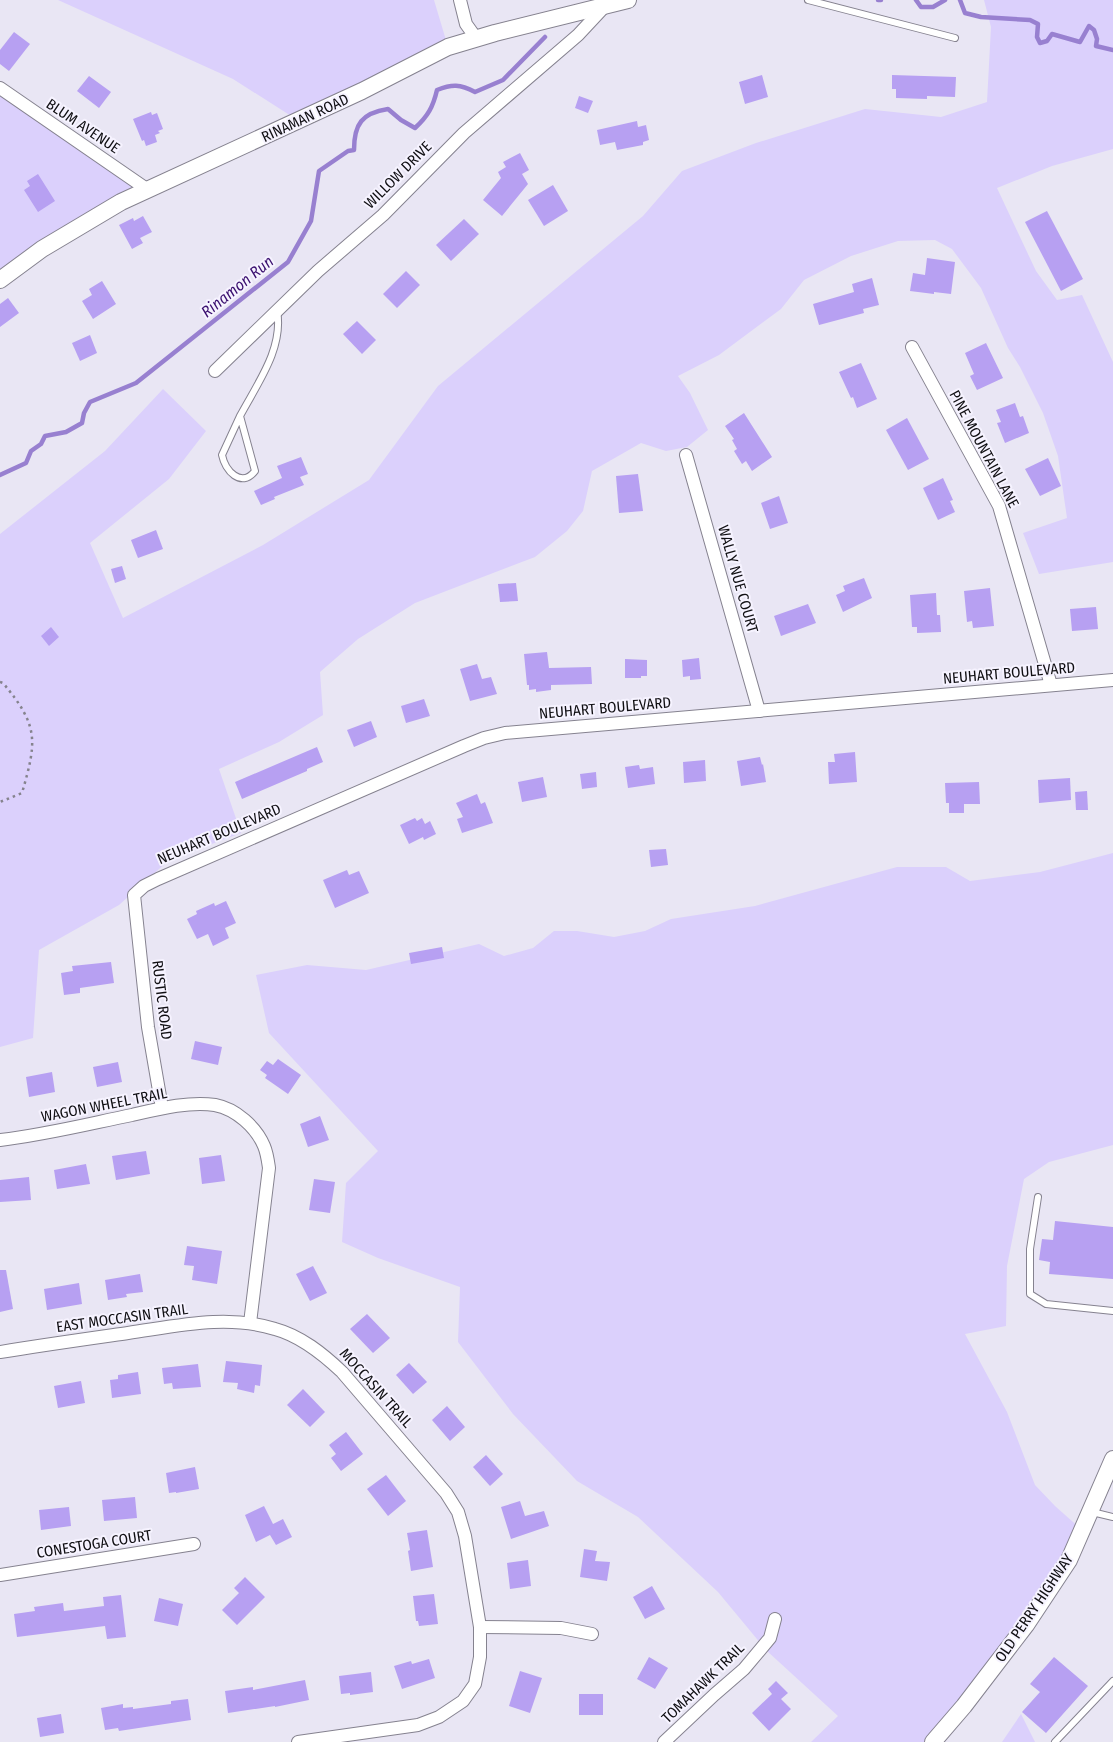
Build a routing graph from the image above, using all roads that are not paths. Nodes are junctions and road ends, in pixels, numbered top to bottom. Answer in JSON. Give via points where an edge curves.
{"nodes":[{"id":1,"x":460,"y":0,"type":"edge"},
{"id":2,"x":628,"y":0,"type":"edge"},
{"id":3,"x":808,"y":0,"type":"edge"},
{"id":4,"x":606,"y":5,"type":"junction"},
{"id":5,"x":476,"y":38,"type":"junction"},
{"id":6,"x":955,"y":38,"type":"dead end"},
{"id":7,"x":0,"y":88,"type":"edge"},
{"id":8,"x":148,"y":190,"type":"junction"},
{"id":9,"x":0,"y":280,"type":"edge"},
{"id":10,"x":277,"y":311,"type":"junction"},
{"id":11,"x":912,"y":348,"type":"dead end"},
{"id":12,"x":215,"y":371,"type":"dead end"},
{"id":13,"x":240,"y":416,"type":"junction"},
{"id":14,"x":686,"y":455,"type":"dead end"},
{"id":15,"x":1113,"y":680,"type":"edge"},
{"id":16,"x":1051,"y":685,"type":"junction"},
{"id":17,"x":758,"y":711,"type":"junction"},
{"id":18,"x":134,"y":895,"type":"joint"},
{"id":19,"x":162,"y":1108,"type":"junction"},
{"id":20,"x":0,"y":1140,"type":"edge"},
{"id":21,"x":1038,"y":1197,"type":"dead end"},
{"id":22,"x":1113,"y":1311,"type":"edge"},
{"id":23,"x":250,"y":1323,"type":"junction"},
{"id":24,"x":0,"y":1352,"type":"edge"},
{"id":25,"x":1113,"y":1460,"type":"edge"},
{"id":26,"x":1090,"y":1511,"type":"junction"},
{"id":27,"x":1113,"y":1517,"type":"edge"},
{"id":28,"x":194,"y":1544,"type":"dead end"},
{"id":29,"x":0,"y":1575,"type":"edge"},
{"id":30,"x":775,"y":1619,"type":"dead end"},
{"id":31,"x":480,"y":1626,"type":"junction"},
{"id":32,"x":592,"y":1634,"type":"dead end"},
{"id":33,"x":1113,"y":1681,"type":"edge"},
{"id":34,"x":298,"y":1742,"type":"edge"},
{"id":35,"x":664,"y":1742,"type":"edge"},
{"id":36,"x":933,"y":1742,"type":"edge"},
{"id":37,"x":1055,"y":1742,"type":"edge"}],
"edges":[{"from":1,"to":5,"type":"street","via":[[466,24]]},
{"from":2,"to":4,"type":"street","name":"RINAMAN ROAD"},
{"from":3,"to":6,"type":"lane"},
{"from":4,"to":5,"type":"street","name":"RINAMAN ROAD"},
{"from":4,"to":10,"type":"street","name":"WILLOW DRIVE","via":[[578,35],[464,133],[383,214]]},
{"from":5,"to":8,"type":"street","name":"RINAMAN ROAD","via":[[448,47],[362,91]]},
{"from":7,"to":8,"type":"street","name":"BLUM AVENUE"},
{"from":8,"to":9,"type":"street","name":"RINAMAN ROAD","via":[[78,227]]},
{"from":10,"to":12,"type":"street","name":"WILLOW DRIVE"},
{"from":10,"to":13,"type":"lane","via":[[279,322],[274,348]]},
{"from":11,"to":16,"type":"street","name":"PINE MOUNTAIN LANE","via":[[999,506]]},
{"from":13,"to":13,"type":"lane","via":[[255,472],[246,478],[231,473],[222,454]]},
{"from":14,"to":17,"type":"street","name":"WALLY NUE COURT"},
{"from":15,"to":16,"type":"street","name":"NEUHART BOULEVARD"},
{"from":16,"to":17,"type":"street","name":"NEUHART BOULEVARD"},
{"from":17,"to":18,"type":"street","name":"NEUHART BOULEVARD","via":[[505,733],[484,738],[158,879]]},
{"from":18,"to":19,"type":"street","name":"RUSTIC ROAD","via":[[148,1028]]},
{"from":19,"to":20,"type":"street","name":"WAGON WHEEL TRAIL"},
{"from":19,"to":23,"type":"street","name":"WAGON WHEEL TRAIL","via":[[216,1106],[233,1112],[247,1122],[263,1144],[269,1168]]},
{"from":21,"to":22,"type":"lane","via":[[1030,1249],[1030,1294],[1046,1304]]},
{"from":23,"to":24,"type":"street","name":"EAST MOCCASIN TRAIL","via":[[206,1322]]},
{"from":23,"to":31,"type":"street","name":"MOCCASIN TRAIL","via":[[277,1329],[325,1356],[446,1493],[458,1512],[465,1536]]},
{"from":25,"to":26,"type":"street","name":"OLD PERRY HIGHWAY"},
{"from":26,"to":27,"type":"lane"},
{"from":26,"to":36,"type":"street","name":"OLD PERRY HIGHWAY","via":[[1069,1560],[1026,1625]]},
{"from":28,"to":29,"type":"street","name":"CONESTOGA COURT"},
{"from":30,"to":35,"type":"street","name":"TOMAHAWK TRAIL","via":[[770,1638],[744,1669]]},
{"from":31,"to":32,"type":"street","via":[[561,1628]]},
{"from":31,"to":34,"type":"street","name":"MOCCASIN TRAIL","via":[[480,1657],[475,1684],[463,1701],[439,1717],[418,1725]]},
{"from":33,"to":37,"type":"lane"}]}
